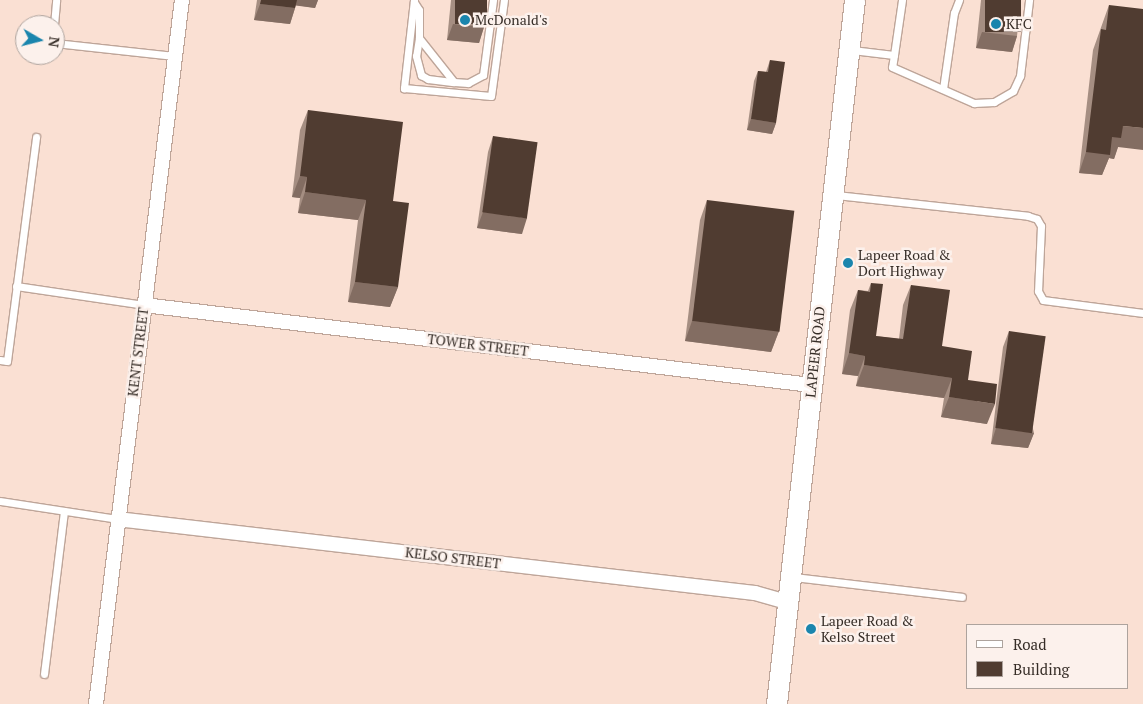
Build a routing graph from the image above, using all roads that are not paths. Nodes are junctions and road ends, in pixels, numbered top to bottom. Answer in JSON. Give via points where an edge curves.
{"nodes":[{"id":1,"x":56,"y":0,"type":"edge"},
{"id":2,"x":182,"y":0,"type":"edge"},
{"id":3,"x":493,"y":0,"type":"edge"},
{"id":4,"x":504,"y":0,"type":"edge"},
{"id":5,"x":855,"y":0,"type":"edge"},
{"id":6,"x":902,"y":0,"type":"edge"},
{"id":7,"x":959,"y":0,"type":"edge"},
{"id":8,"x":1029,"y":0,"type":"edge"},
{"id":9,"x":414,"y":1,"type":"edge"},
{"id":10,"x":55,"y":15,"type":"edge"},
{"id":11,"x":418,"y":38,"type":"junction"},
{"id":12,"x":65,"y":43,"type":"edge"},
{"id":13,"x":849,"y":49,"type":"junction"},
{"id":14,"x":894,"y":55,"type":"junction"},
{"id":15,"x":174,"y":56,"type":"junction"},
{"id":16,"x":454,"y":82,"type":"junction"},
{"id":17,"x":943,"y":89,"type":"junction"},
{"id":18,"x":36,"y":137,"type":"dead end"},
{"id":19,"x":833,"y":194,"type":"junction"},
{"id":20,"x":16,"y":286,"type":"junction"},
{"id":21,"x":144,"y":305,"type":"junction"},
{"id":22,"x":1143,"y":313,"type":"edge"},
{"id":23,"x":0,"y":360,"type":"edge"},
{"id":24,"x":811,"y":384,"type":"junction"},
{"id":25,"x":0,"y":501,"type":"edge"},
{"id":26,"x":64,"y":511,"type":"junction"},
{"id":27,"x":117,"y":519,"type":"junction"},
{"id":28,"x":790,"y":577,"type":"junction"},
{"id":29,"x":962,"y":597,"type":"dead end"},
{"id":30,"x":787,"y":602,"type":"junction"},
{"id":31,"x":44,"y":674,"type":"dead end"},
{"id":32,"x":96,"y":704,"type":"edge"},
{"id":33,"x":777,"y":704,"type":"edge"}],
"edges":[{"from":1,"to":10,"type":"lane"},
{"from":2,"to":15,"type":"street","name":"KENT STREET"},
{"from":3,"to":16,"type":"lane","via":[[482,74],[468,83]]},
{"from":4,"to":9,"type":"lane","via":[[491,96],[404,88]]},
{"from":5,"to":13,"type":"main road","name":"LAPEER ROAD"},
{"from":6,"to":14,"type":"lane"},
{"from":7,"to":17,"type":"lane","via":[[954,13]]},
{"from":8,"to":17,"type":"lane","via":[[1020,76],[1013,91],[994,102],[974,103]]},
{"from":9,"to":11,"type":"lane","via":[[419,10]]},
{"from":11,"to":16,"type":"lane"},
{"from":11,"to":16,"type":"lane","via":[[416,56],[421,75]]},
{"from":12,"to":15,"type":"lane"},
{"from":13,"to":14,"type":"lane"},
{"from":13,"to":19,"type":"main road","name":"LAPEER ROAD"},
{"from":14,"to":17,"type":"lane","via":[[892,67]]},
{"from":15,"to":21,"type":"street","name":"KENT STREET"},
{"from":18,"to":20,"type":"lane"},
{"from":19,"to":22,"type":"lane","via":[[1037,219],[1040,226],[1038,291],[1043,300]]},
{"from":19,"to":24,"type":"main road","name":"LAPEER ROAD"},
{"from":20,"to":21,"type":"lane"},
{"from":20,"to":23,"type":"lane","via":[[7,361]]},
{"from":21,"to":24,"type":"street","name":"TOWER STREET"},
{"from":21,"to":27,"type":"street","name":"KENT STREET"},
{"from":24,"to":28,"type":"main road","name":"LAPEER ROAD"},
{"from":25,"to":26,"type":"lane"},
{"from":26,"to":27,"type":"lane"},
{"from":26,"to":31,"type":"lane"},
{"from":27,"to":30,"type":"street","name":"KELSO STREET","via":[[755,593]]},
{"from":27,"to":32,"type":"street","name":"KENT STREET"},
{"from":28,"to":29,"type":"lane"},
{"from":28,"to":30,"type":"main road","name":"LAPEER ROAD"},
{"from":30,"to":33,"type":"main road","name":"LAPEER ROAD"}]}
